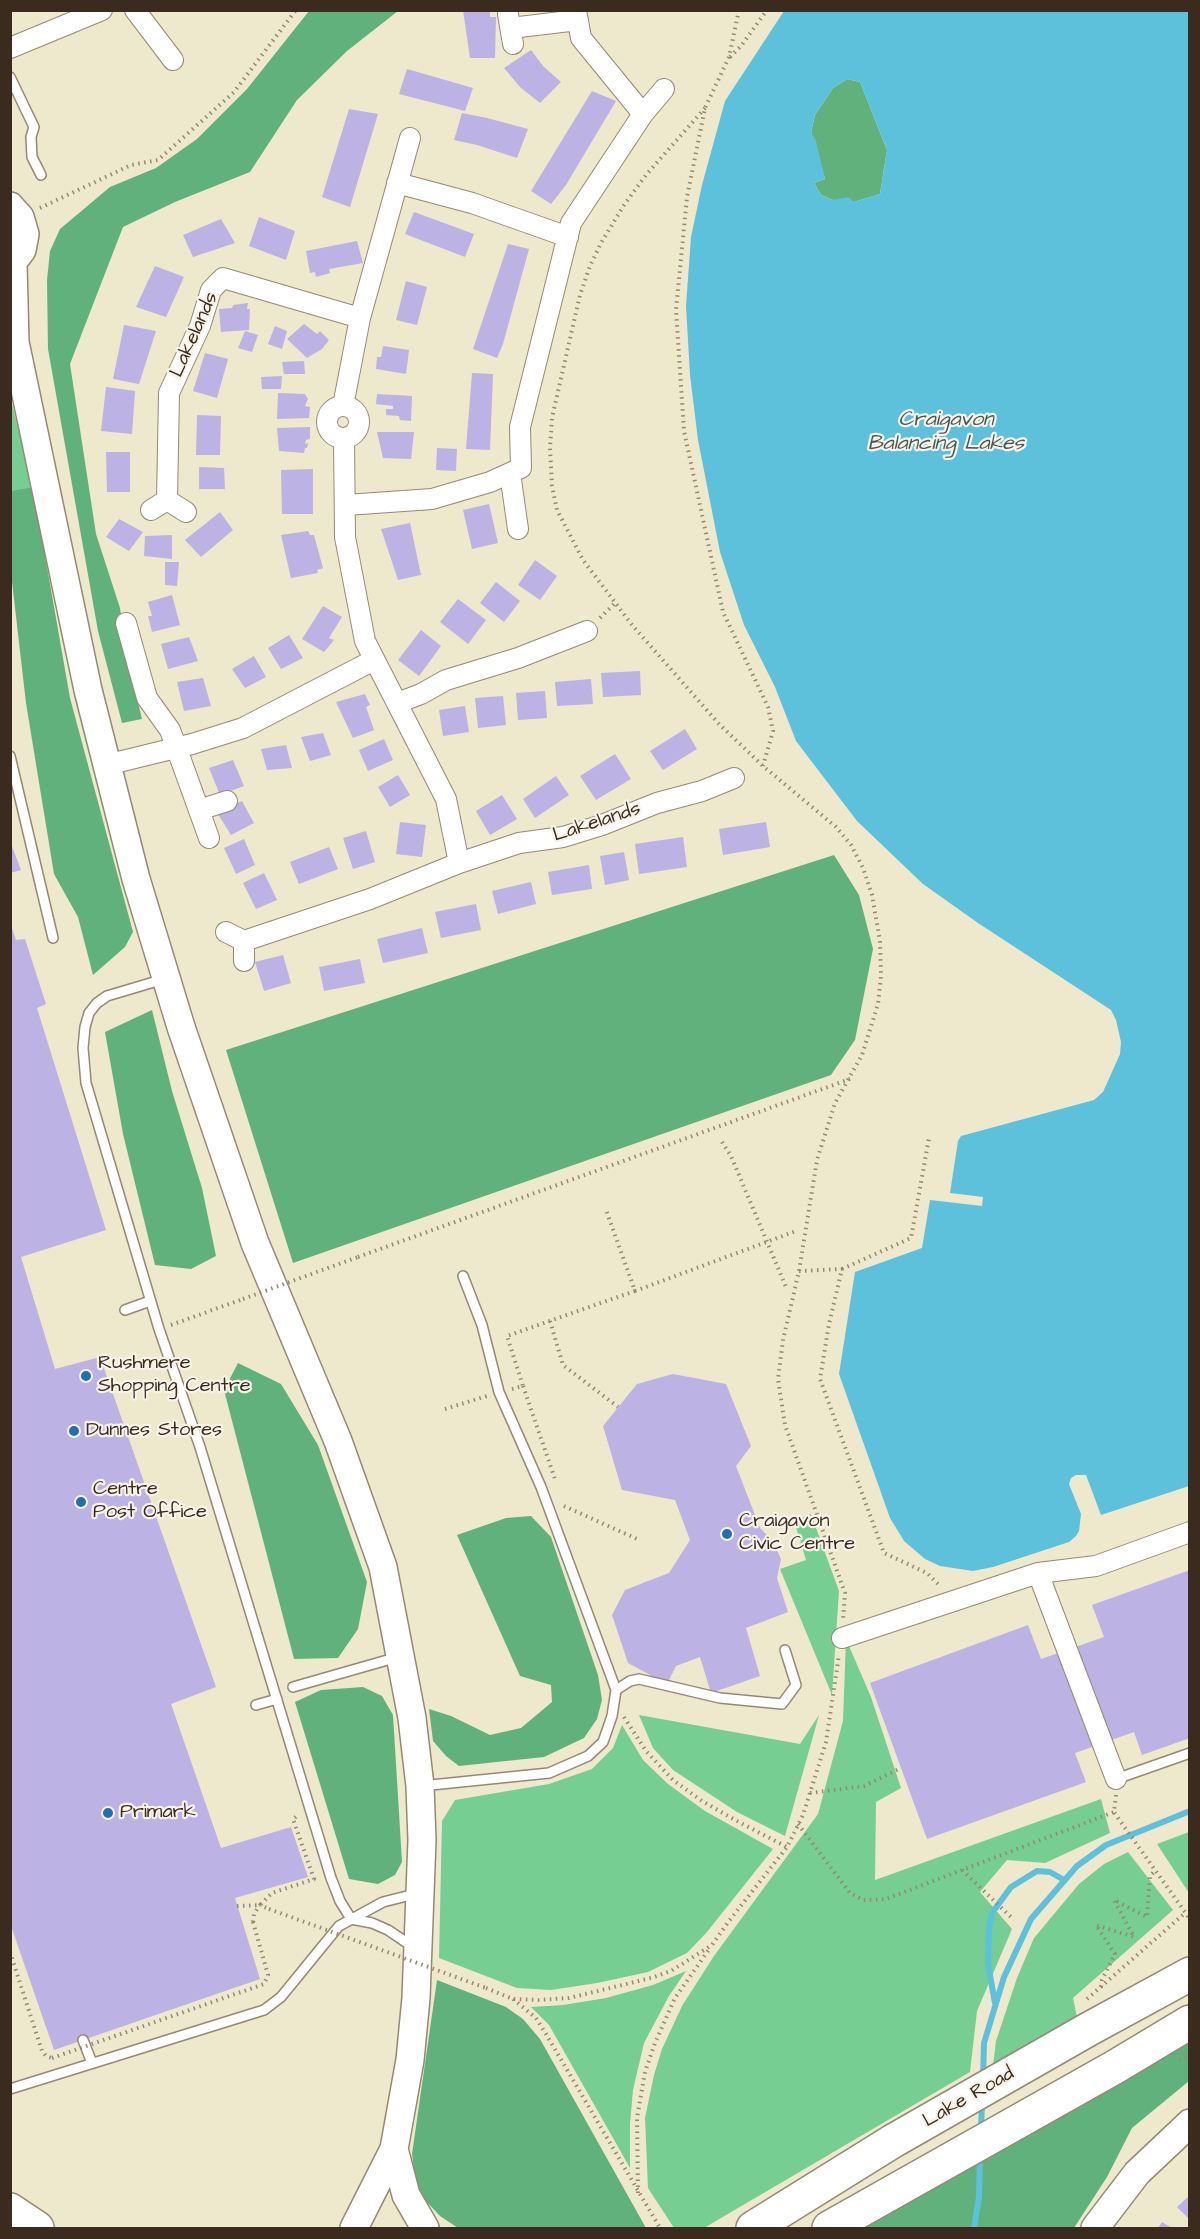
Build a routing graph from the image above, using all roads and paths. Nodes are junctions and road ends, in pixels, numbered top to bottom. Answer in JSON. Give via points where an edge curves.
{"nodes":[{"id":1,"x":102,"y":10,"type":"edge"},
{"id":2,"x":135,"y":10,"type":"edge"},
{"id":3,"x":296,"y":10,"type":"edge"},
{"id":4,"x":739,"y":10,"type":"edge"},
{"id":5,"x":767,"y":10,"type":"edge"},
{"id":6,"x":577,"y":15,"type":"edge"},
{"id":7,"x":511,"y":29,"type":"dead end"},
{"id":8,"x":10,"y":48,"type":"edge"},
{"id":9,"x":729,"y":57,"type":"junction"},
{"id":10,"x":173,"y":60,"type":"dead end"},
{"id":11,"x":10,"y":76,"type":"edge"},
{"id":12,"x":664,"y":89,"type":"dead end"},
{"id":13,"x":705,"y":108,"type":"junction"},
{"id":14,"x":644,"y":114,"type":"junction"},
{"id":15,"x":410,"y":138,"type":"dead end"},
{"id":16,"x":41,"y":175,"type":"dead end"},
{"id":17,"x":398,"y":183,"type":"junction"},
{"id":18,"x":15,"y":211,"type":"edge"},
{"id":19,"x":568,"y":237,"type":"junction"},
{"id":20,"x":12,"y":265,"type":"edge"},
{"id":21,"x":360,"y":318,"type":"junction"},
{"id":22,"x":13,"y":338,"type":"edge"},
{"id":23,"x":510,"y":473,"type":"junction"},
{"id":24,"x":346,"y":506,"type":"junction"},
{"id":25,"x":186,"y":512,"type":"dead end"},
{"id":26,"x":518,"y":529,"type":"dead end"},
{"id":27,"x":126,"y":623,"type":"dead end"},
{"id":28,"x":587,"y":632,"type":"dead end"},
{"id":29,"x":374,"y":660,"type":"junction"},
{"id":30,"x":397,"y":703,"type":"junction"},
{"id":31,"x":178,"y":747,"type":"junction"},
{"id":32,"x":10,"y":756,"type":"edge"},
{"id":33,"x":106,"y":765,"type":"junction"},
{"id":34,"x":763,"y":766,"type":"junction"},
{"id":35,"x":734,"y":778,"type":"dead end"},
{"id":36,"x":227,"y":801,"type":"dead end"},
{"id":37,"x":199,"y":810,"type":"junction"},
{"id":38,"x":209,"y":838,"type":"dead end"},
{"id":39,"x":459,"y":862,"type":"junction"},
{"id":40,"x":226,"y":932,"type":"dead end"},
{"id":41,"x":53,"y":938,"type":"dead end"},
{"id":42,"x":166,"y":978,"type":"junction"},
{"id":43,"x":850,"y":1079,"type":"junction"},
{"id":44,"x":929,"y":1138,"type":"dead end"},
{"id":45,"x":722,"y":1142,"type":"dead end"},
{"id":46,"x":606,"y":1210,"type":"dead end"},
{"id":47,"x":796,"y":1231,"type":"dead end"},
{"id":48,"x":766,"y":1242,"type":"junction"},
{"id":49,"x":842,"y":1269,"type":"junction"},
{"id":50,"x":799,"y":1271,"type":"junction"},
{"id":51,"x":464,"y":1276,"type":"dead end"},
{"id":52,"x":786,"y":1287,"type":"dead end"},
{"id":53,"x":635,"y":1291,"type":"junction"},
{"id":54,"x":150,"y":1301,"type":"junction"},
{"id":55,"x":125,"y":1310,"type":"dead end"},
{"id":56,"x":550,"y":1321,"type":"junction"},
{"id":57,"x":159,"y":1329,"type":"junction"},
{"id":58,"x":523,"y":1386,"type":"junction"},
{"id":59,"x":499,"y":1392,"type":"junction"},
{"id":60,"x":618,"y":1407,"type":"dead end"},
{"id":61,"x":445,"y":1409,"type":"dead end"},
{"id":62,"x":557,"y":1485,"type":"dead end"},
{"id":63,"x":561,"y":1496,"type":"dead end"},
{"id":64,"x":1190,"y":1532,"type":"edge"},
{"id":65,"x":637,"y":1539,"type":"dead end"},
{"id":66,"x":1038,"y":1573,"type":"junction"},
{"id":67,"x":952,"y":1601,"type":"junction"},
{"id":68,"x":842,"y":1638,"type":"junction"},
{"id":69,"x":785,"y":1650,"type":"dead end"},
{"id":70,"x":400,"y":1657,"type":"junction"},
{"id":71,"x":293,"y":1687,"type":"dead end"},
{"id":72,"x":616,"y":1690,"type":"junction"},
{"id":73,"x":277,"y":1699,"type":"junction"},
{"id":74,"x":256,"y":1705,"type":"dead end"},
{"id":75,"x":614,"y":1705,"type":"junction"},
{"id":76,"x":1190,"y":1753,"type":"edge"},
{"id":77,"x":899,"y":1769,"type":"dead end"},
{"id":78,"x":1116,"y":1779,"type":"joint"},
{"id":79,"x":420,"y":1786,"type":"junction"},
{"id":80,"x":810,"y":1793,"type":"junction"},
{"id":81,"x":308,"y":1803,"type":"junction"},
{"id":82,"x":1114,"y":1812,"type":"dead end"},
{"id":83,"x":1118,"y":1818,"type":"dead end"},
{"id":84,"x":798,"y":1824,"type":"junction"},
{"id":85,"x":787,"y":1847,"type":"junction"},
{"id":86,"x":962,"y":1870,"type":"junction"},
{"id":87,"x":1156,"y":1870,"type":"junction"},
{"id":88,"x":420,"y":1893,"type":"junction"},
{"id":89,"x":260,"y":1905,"type":"junction"},
{"id":90,"x":237,"y":1906,"type":"dead end"},
{"id":91,"x":1185,"y":1913,"type":"junction"},
{"id":92,"x":351,"y":1919,"type":"junction"},
{"id":93,"x":1190,"y":1919,"type":"edge"},
{"id":94,"x":1014,"y":1920,"type":"dead end"},
{"id":95,"x":712,"y":1945,"type":"junction"},
{"id":96,"x":418,"y":1951,"type":"junction"},
{"id":97,"x":10,"y":1952,"type":"edge"},
{"id":98,"x":1190,"y":1974,"type":"edge"},
{"id":99,"x":1101,"y":1987,"type":"junction"},
{"id":100,"x":513,"y":1999,"type":"junction"},
{"id":101,"x":1190,"y":2022,"type":"edge"},
{"id":102,"x":1089,"y":2029,"type":"junction"},
{"id":103,"x":83,"y":2040,"type":"dead end"},
{"id":104,"x":92,"y":2063,"type":"junction"},
{"id":105,"x":10,"y":2089,"type":"edge"},
{"id":106,"x":1190,"y":2123,"type":"edge"},
{"id":107,"x":394,"y":2149,"type":"junction"},
{"id":108,"x":638,"y":2194,"type":"junction"},
{"id":109,"x":10,"y":2210,"type":"edge"},
{"id":110,"x":37,"y":2229,"type":"edge"},
{"id":111,"x":354,"y":2229,"type":"edge"},
{"id":112,"x":425,"y":2229,"type":"edge"},
{"id":113,"x":660,"y":2229,"type":"edge"},
{"id":114,"x":753,"y":2229,"type":"edge"},
{"id":115,"x":829,"y":2229,"type":"edge"},
{"id":116,"x":1095,"y":2229,"type":"edge"}],
"edges":[{"from":1,"to":8,"type":"street"},
{"from":2,"to":10,"type":"street"},
{"from":3,"to":18,"type":"path","via":[[234,92],[158,160],[131,165]]},
{"from":4,"to":9,"type":"path"},
{"from":5,"to":9,"type":"path"},
{"from":6,"to":7,"type":"street"},
{"from":6,"to":14,"type":"street","via":[[581,38]]},
{"from":9,"to":13,"type":"path"},
{"from":11,"to":16,"type":"lane","via":[[34,127],[30,137],[32,157]]},
{"from":12,"to":14,"type":"street"},
{"from":13,"to":34,"type":"path","via":[[687,197],[675,310],[684,430],[723,612],[768,707],[773,731]]},
{"from":13,"to":34,"type":"path","via":[[645,176],[590,266],[552,418],[552,486],[561,519],[583,560],[632,625],[711,715]]},
{"from":14,"to":19,"type":"street","via":[[572,223]]},
{"from":15,"to":17,"type":"street"},
{"from":17,"to":19,"type":"street","via":[[472,203]]},
{"from":17,"to":21,"type":"street"},
{"from":18,"to":20,"type":"street","via":[[25,234],[22,250]]},
{"from":19,"to":23,"type":"street","via":[[520,427],[521,468]]},
{"from":20,"to":22,"type":"street"},
{"from":21,"to":24,"type":"street","via":[[343,406],[356,414],[358,424],[354,434],[344,438]]},
{"from":21,"to":25,"type":"street","name":"Lakelands","via":[[223,278],[211,290],[200,326],[169,393],[159,505]]},
{"from":22,"to":33,"type":"street"},
{"from":23,"to":24,"type":"street","via":[[432,499]]},
{"from":23,"to":26,"type":"street"},
{"from":24,"to":29,"type":"street","via":[[345,537],[365,640]]},
{"from":27,"to":31,"type":"street","via":[[147,698]]},
{"from":28,"to":30,"type":"street","via":[[446,680]]},
{"from":29,"to":30,"type":"street"},
{"from":29,"to":31,"type":"street","via":[[243,728]]},
{"from":30,"to":39,"type":"street","via":[[446,799]]},
{"from":31,"to":33,"type":"street"},
{"from":31,"to":37,"type":"street"},
{"from":32,"to":41,"type":"lane"},
{"from":33,"to":42,"type":"street"},
{"from":34,"to":43,"type":"path","via":[[836,827],[851,845],[872,895],[880,941],[878,1004],[871,1033]]},
{"from":35,"to":39,"type":"street","name":"Lakelands","via":[[563,837],[519,843]]},
{"from":36,"to":37,"type":"street"},
{"from":37,"to":38,"type":"street"},
{"from":39,"to":40,"type":"street","name":"Lakelands","via":[[244,951]]},
{"from":42,"to":54,"type":"lane","via":[[107,996],[98,1003],[89,1013],[83,1048],[86,1083]]},
{"from":42,"to":70,"type":"street","via":[[255,1243],[338,1441],[382,1567]]},
{"from":43,"to":50,"type":"path","via":[[836,1103],[817,1160]]},
{"from":43,"to":57,"type":"path","bridge":true},
{"from":44,"to":49,"type":"path","via":[[911,1238]]},
{"from":45,"to":48,"type":"path"},
{"from":46,"to":53,"type":"path"},
{"from":47,"to":48,"type":"path"},
{"from":48,"to":52,"type":"path"},
{"from":48,"to":53,"type":"path"},
{"from":49,"to":50,"type":"path"},
{"from":49,"to":67,"type":"path","via":[[820,1379],[884,1553],[927,1574]]},
{"from":50,"to":68,"type":"path","via":[[778,1379],[785,1425],[845,1593]]},
{"from":51,"to":59,"type":"lane","via":[[482,1325]]},
{"from":53,"to":56,"type":"path"},
{"from":54,"to":55,"type":"lane"},
{"from":54,"to":57,"type":"lane"},
{"from":56,"to":58,"type":"path","via":[[507,1336]]},
{"from":56,"to":60,"type":"path","via":[[562,1365]]},
{"from":57,"to":73,"type":"lane","via":[[200,1447]]},
{"from":58,"to":59,"type":"path"},
{"from":58,"to":62,"type":"path"},
{"from":59,"to":61,"type":"path"},
{"from":59,"to":72,"type":"lane","via":[[541,1486]]},
{"from":63,"to":65,"type":"path","via":[[564,1507]]},
{"from":64,"to":66,"type":"street","via":[[1096,1566]]},
{"from":66,"to":67,"type":"street"},
{"from":66,"to":78,"type":"street"},
{"from":67,"to":68,"type":"street"},
{"from":68,"to":80,"type":"path","via":[[826,1742]]},
{"from":69,"to":72,"type":"lane","via":[[796,1685],[782,1704],[720,1698],[639,1679]]},
{"from":70,"to":71,"type":"lane"},
{"from":70,"to":79,"type":"street"},
{"from":72,"to":75,"type":"lane"},
{"from":73,"to":74,"type":"lane"},
{"from":73,"to":81,"type":"lane"},
{"from":75,"to":79,"type":"lane","via":[[603,1742],[588,1756],[549,1773]]},
{"from":75,"to":85,"type":"path","via":[[646,1751],[673,1780]]},
{"from":76,"to":78,"type":"lane"},
{"from":77,"to":80,"type":"path","via":[[864,1786]]},
{"from":79,"to":88,"type":"street"},
{"from":80,"to":84,"type":"path"},
{"from":81,"to":89,"type":"path","via":[[293,1819],[314,1879],[272,1893]]},
{"from":81,"to":92,"type":"lane","via":[[334,1886]]},
{"from":82,"to":86,"type":"path"},
{"from":83,"to":87,"type":"path"},
{"from":84,"to":85,"type":"path"},
{"from":84,"to":86,"type":"path","via":[[850,1893],[863,1900],[886,1899]]},
{"from":85,"to":95,"type":"path"},
{"from":86,"to":94,"type":"path"},
{"from":87,"to":91,"type":"path"},
{"from":87,"to":99,"type":"path","via":[[1150,1876],[1147,1917],[1114,1900],[1134,1937],[1096,1925],[1115,1954]]},
{"from":88,"to":92,"type":"lane","via":[[383,1902]]},
{"from":88,"to":96,"type":"street"},
{"from":89,"to":90,"type":"path"},
{"from":89,"to":97,"type":"path","bridge":true,"via":[[253,1922],[268,1975],[264,1984],[52,2058],[42,2050]]},
{"from":89,"to":100,"type":"path","bridge":true},
{"from":91,"to":93,"type":"path"},
{"from":91,"to":99,"type":"path"},
{"from":92,"to":96,"type":"lane","via":[[388,1930]]},
{"from":92,"to":104,"type":"lane","via":[[339,1926],[281,1997],[264,2010]]},
{"from":95,"to":100,"type":"path","via":[[671,1971],[651,1978],[569,1998]]},
{"from":95,"to":108,"type":"path","via":[[675,1998],[645,2072],[636,2118]]},
{"from":96,"to":107,"type":"street","via":[[410,2060]]},
{"from":98,"to":102,"type":"highway","name":"Lake Road"},
{"from":99,"to":102,"type":"path","via":[[1085,2001]]},
{"from":100,"to":108,"type":"path","via":[[536,2018]]},
{"from":101,"to":115,"type":"highway"},
{"from":102,"to":114,"type":"highway","name":"Lake Road","via":[[893,2141]]},
{"from":103,"to":104,"type":"lane"},
{"from":104,"to":105,"type":"lane"},
{"from":106,"to":116,"type":"street","via":[[1137,2173]]},
{"from":107,"to":111,"type":"street"},
{"from":107,"to":112,"type":"street","via":[[406,2195]]},
{"from":108,"to":113,"type":"path"},
{"from":109,"to":110,"type":"highway"}]}
